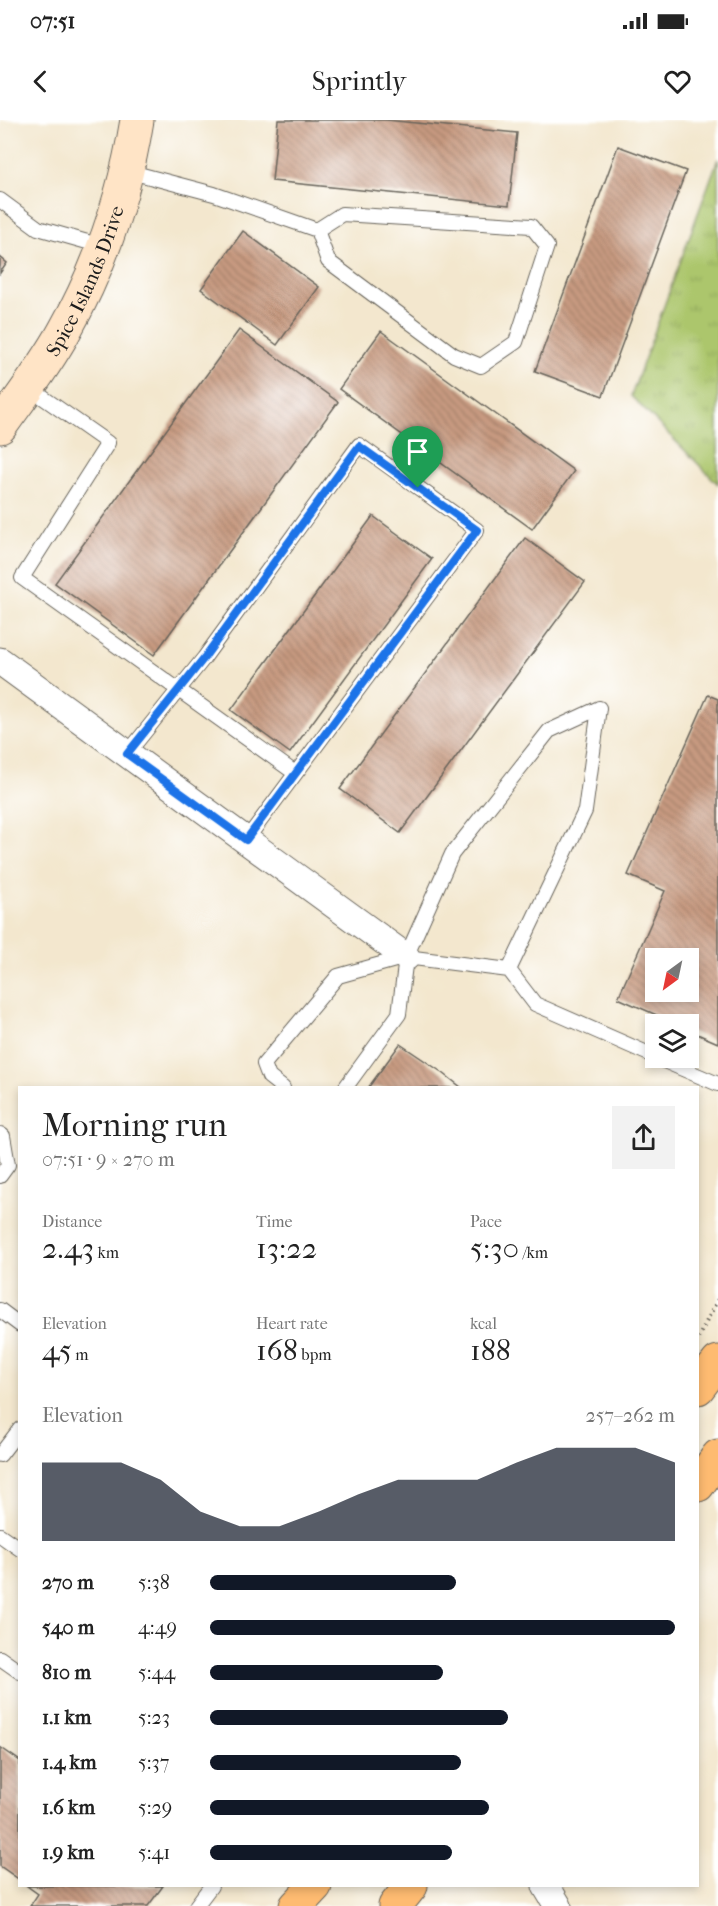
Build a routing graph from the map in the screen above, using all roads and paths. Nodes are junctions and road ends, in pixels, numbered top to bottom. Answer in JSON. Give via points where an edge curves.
{"nodes":[{"id":1,"x":136,"y":120,"type":"edge"},
{"id":2,"x":127,"y":171,"type":"junction"},
{"id":3,"x":0,"y":200,"type":"edge"},
{"id":4,"x":318,"y":230,"type":"junction"},
{"id":5,"x":105,"y":247,"type":"junction"},
{"id":6,"x":28,"y":387,"type":"junction"},
{"id":7,"x":0,"y":427,"type":"edge"},
{"id":8,"x":0,"y":662,"type":"edge"},
{"id":9,"x":177,"y":691,"type":"junction"},
{"id":10,"x":127,"y":754,"type":"junction"},
{"id":11,"x":295,"y":773,"type":"junction"},
{"id":12,"x":246,"y":840,"type":"junction"},
{"id":13,"x":406,"y":957,"type":"junction"},
{"id":14,"x":509,"y":970,"type":"junction"},
{"id":15,"x":645,"y":1052,"type":"edge"},
{"id":16,"x":681,"y":1068,"type":"edge"},
{"id":17,"x":718,"y":1084,"type":"edge"},
{"id":18,"x":280,"y":1086,"type":"edge"},
{"id":19,"x":346,"y":1086,"type":"edge"},
{"id":20,"x":0,"y":1134,"type":"edge"},
{"id":21,"x":0,"y":1176,"type":"edge"},
{"id":22,"x":718,"y":1299,"type":"edge"},
{"id":23,"x":0,"y":1310,"type":"edge"},
{"id":24,"x":18,"y":1324,"type":"edge"},
{"id":25,"x":699,"y":1336,"type":"edge"},
{"id":26,"x":718,"y":1362,"type":"edge"},
{"id":27,"x":699,"y":1387,"type":"edge"},
{"id":28,"x":18,"y":1432,"type":"edge"},
{"id":29,"x":0,"y":1455,"type":"edge"},
{"id":30,"x":718,"y":1456,"type":"edge"},
{"id":31,"x":699,"y":1484,"type":"edge"},
{"id":32,"x":0,"y":1535,"type":"edge"},
{"id":33,"x":18,"y":1548,"type":"edge"},
{"id":34,"x":0,"y":1658,"type":"edge"},
{"id":35,"x":18,"y":1671,"type":"edge"},
{"id":36,"x":210,"y":1887,"type":"edge"},
{"id":37,"x":314,"y":1887,"type":"edge"},
{"id":38,"x":327,"y":1887,"type":"edge"},
{"id":39,"x":410,"y":1887,"type":"edge"},
{"id":40,"x":547,"y":1887,"type":"edge"},
{"id":41,"x":196,"y":1906,"type":"edge"},
{"id":42,"x":296,"y":1906,"type":"edge"},
{"id":43,"x":313,"y":1906,"type":"edge"},
{"id":44,"x":395,"y":1906,"type":"edge"},
{"id":45,"x":558,"y":1906,"type":"edge"}],
"edges":[{"from":1,"to":2,"type":"street","name":"Spice Islands Drive"},
{"from":2,"to":4,"type":"lane","via":[[213,194]]},
{"from":2,"to":5,"type":"street","name":"Spice Islands Drive"},
{"from":3,"to":5,"type":"lane","via":[[38,228]]},
{"from":4,"to":4,"type":"lane","via":[[328,261],[454,355],[481,366],[516,342],[547,246],[531,226],[342,214]]},
{"from":5,"to":6,"type":"street","name":"Spice Islands Drive","via":[[64,332]]},
{"from":6,"to":7,"type":"street","name":"Spice Islands Drive"},
{"from":6,"to":9,"type":"lane","via":[[108,443],[22,578]]},
{"from":8,"to":10,"type":"street"},
{"from":9,"to":10,"type":"lane"},
{"from":9,"to":11,"type":"lane"},
{"from":9,"to":11,"type":"lane","via":[[359,446],[477,530]]},
{"from":10,"to":12,"type":"street"},
{"from":11,"to":12,"type":"lane"},
{"from":12,"to":13,"type":"street"},
{"from":13,"to":14,"type":"lane"},
{"from":13,"to":14,"type":"lane","via":[[452,854],[549,731],[599,708],[585,811]]},
{"from":13,"to":18,"type":"lane","via":[[338,976],[264,1064],[268,1077]]},
{"from":13,"to":19,"type":"lane","via":[[399,1014]]},
{"from":14,"to":15,"type":"lane","via":[[535,1004]]},
{"from":16,"to":17,"type":"lane"},
{"from":20,"to":21,"type":"lane","via":[[8,1165]]},
{"from":22,"to":25,"type":"path"},
{"from":23,"to":24,"type":"lane"},
{"from":26,"to":27,"type":"main road"},
{"from":28,"to":29,"type":"lane"},
{"from":30,"to":31,"type":"main road"},
{"from":32,"to":33,"type":"lane"},
{"from":34,"to":35,"type":"lane"},
{"from":36,"to":41,"type":"lane"},
{"from":37,"to":42,"type":"main road"},
{"from":38,"to":43,"type":"main road"},
{"from":39,"to":44,"type":"main road"},
{"from":40,"to":45,"type":"street"}]}
